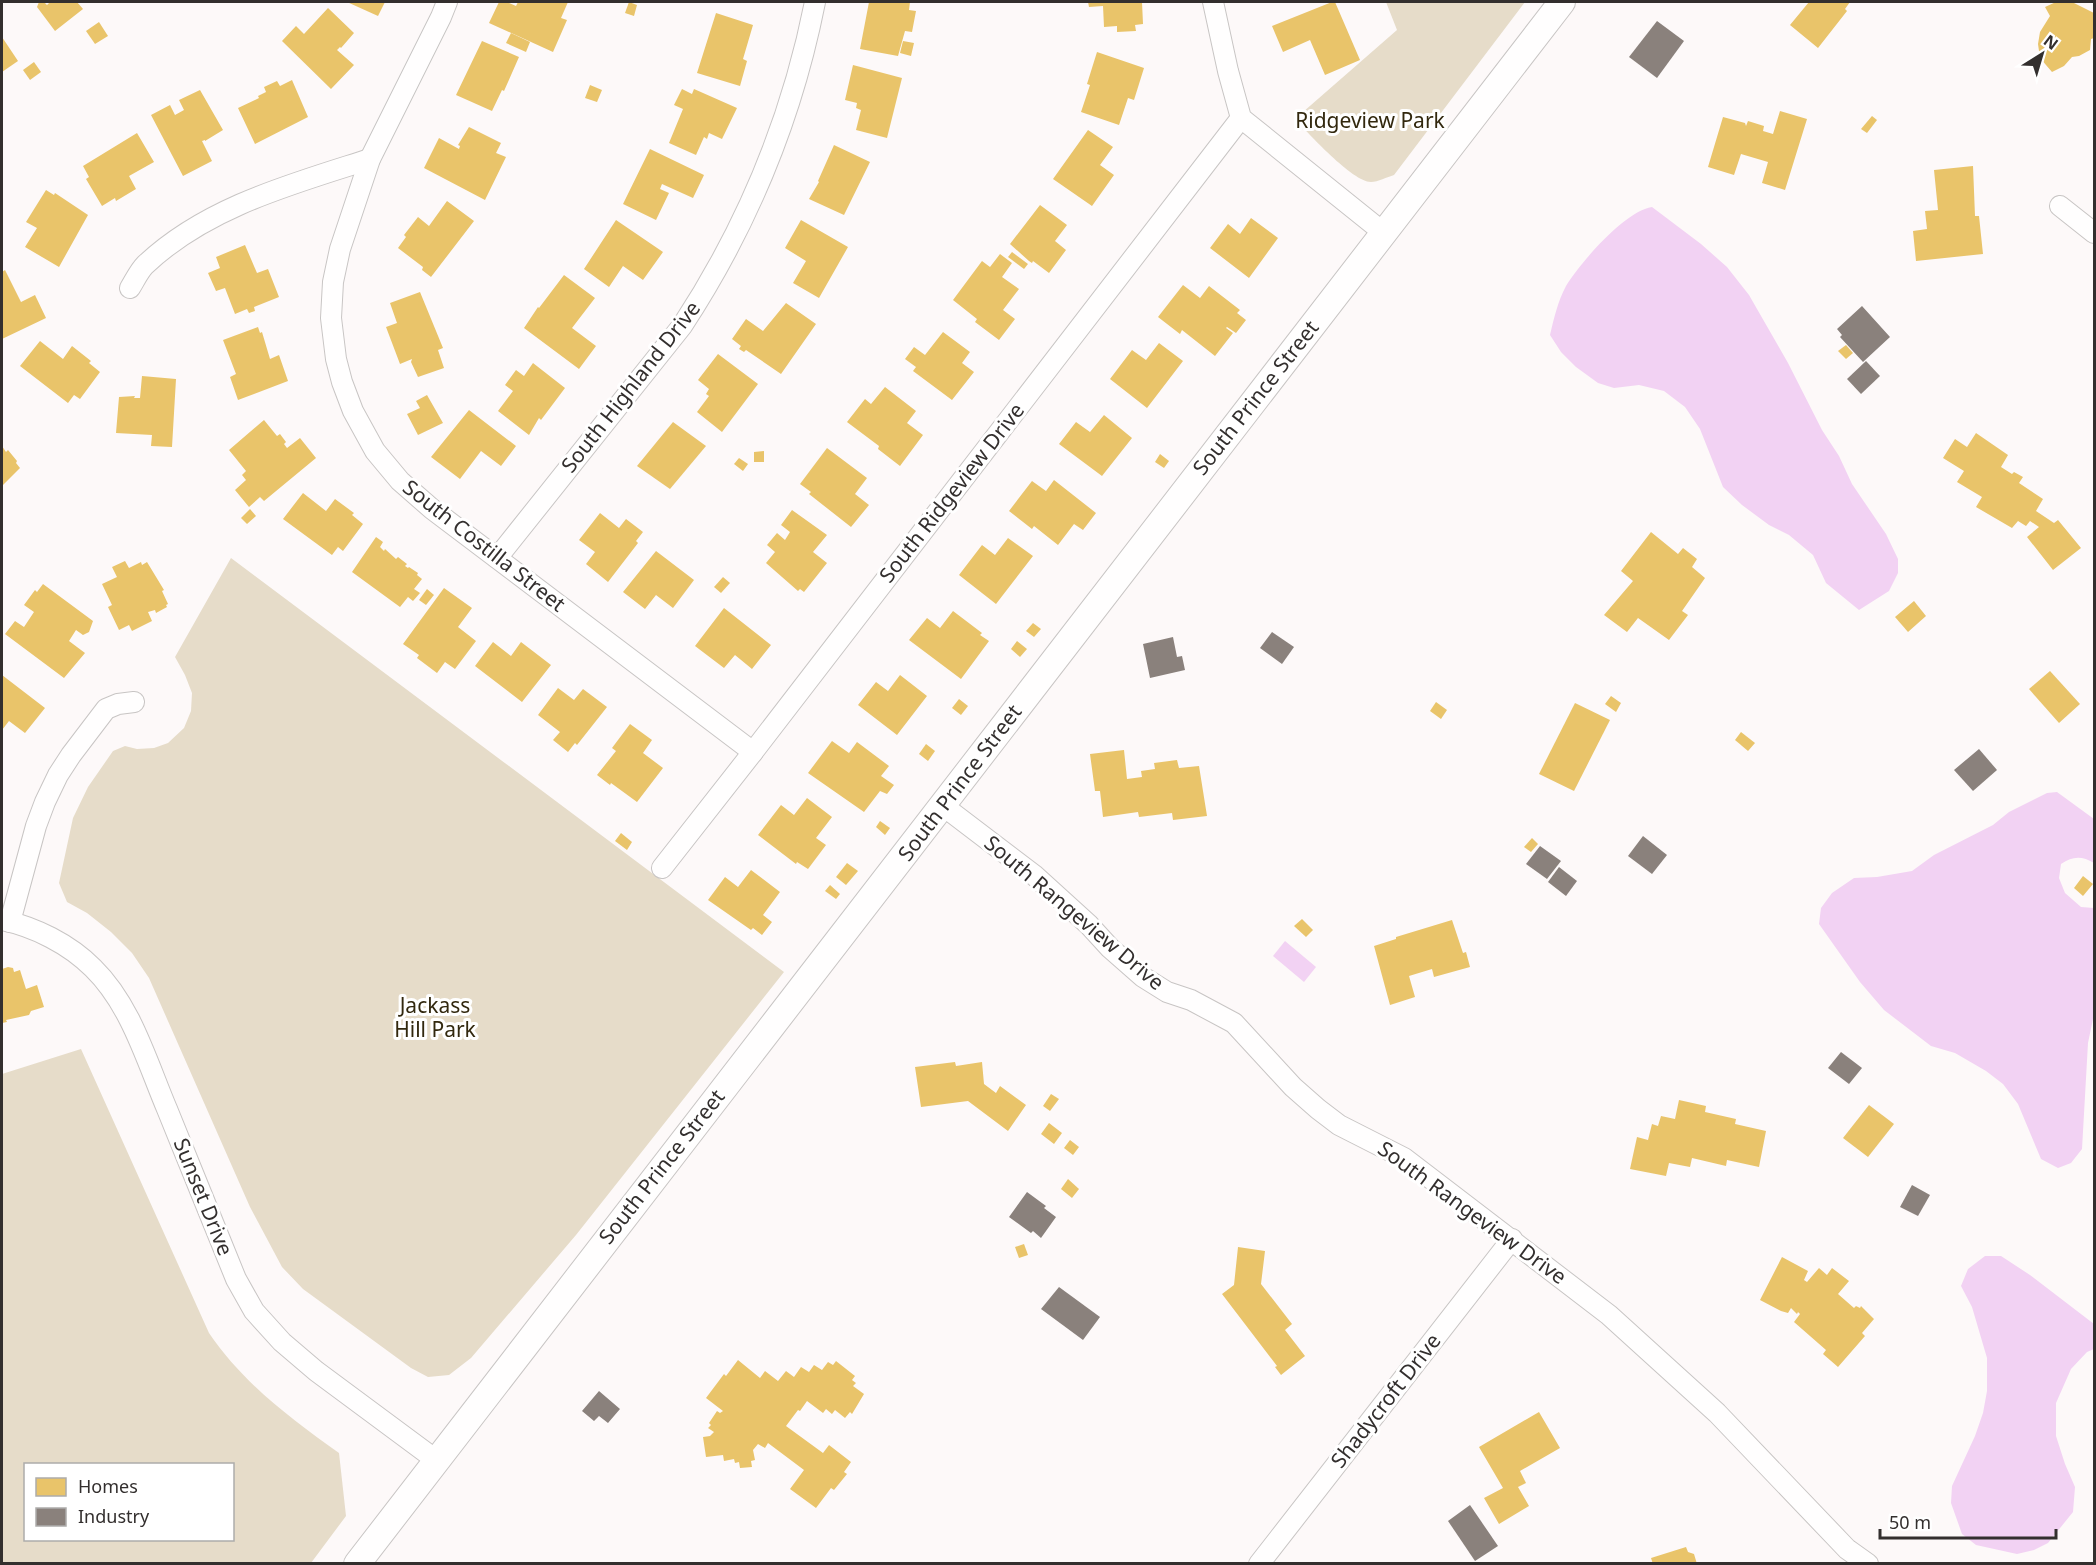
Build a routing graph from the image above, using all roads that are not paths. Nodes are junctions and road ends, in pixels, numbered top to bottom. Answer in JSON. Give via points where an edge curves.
{"nodes":[{"id":1,"x":447,"y":2,"type":"edge"},
{"id":2,"x":815,"y":2,"type":"edge"},
{"id":3,"x":1213,"y":2,"type":"edge"},
{"id":4,"x":1562,"y":2,"type":"edge"},
{"id":5,"x":1241,"y":117,"type":"junction"},
{"id":6,"x":370,"y":159,"type":"junction"},
{"id":7,"x":2061,"y":206,"type":"dead end"},
{"id":8,"x":1384,"y":233,"type":"junction"},
{"id":9,"x":2094,"y":234,"type":"edge"},
{"id":10,"x":130,"y":288,"type":"dead end"},
{"id":11,"x":497,"y":558,"type":"junction"},
{"id":12,"x":134,"y":702,"type":"dead end"},
{"id":13,"x":753,"y":752,"type":"junction"},
{"id":14,"x":942,"y":805,"type":"junction"},
{"id":15,"x":662,"y":868,"type":"dead end"},
{"id":16,"x":6,"y":921,"type":"edge"},
{"id":17,"x":1512,"y":1239,"type":"junction"},
{"id":18,"x":436,"y":1460,"type":"junction"},
{"id":19,"x":1846,"y":1556,"type":"edge"},
{"id":20,"x":357,"y":1563,"type":"edge"},
{"id":21,"x":1259,"y":1563,"type":"edge"},
{"id":22,"x":1868,"y":1563,"type":"edge"}],
"edges":[{"from":1,"to":6,"type":"street","name":"South Costilla Street"},
{"from":2,"to":11,"type":"street","name":"South Highland Drive","via":[[794,92],[773,150],[744,216],[699,300]]},
{"from":3,"to":5,"type":"street"},
{"from":4,"to":8,"type":"street","name":"South Prince Street"},
{"from":5,"to":8,"type":"street"},
{"from":5,"to":13,"type":"street","name":"South Ridgeview Drive"},
{"from":6,"to":10,"type":"street","via":[[281,187],[205,222],[144,266]]},
{"from":6,"to":11,"type":"street","name":"South Costilla Street","via":[[333,282],[331,318],[342,382],[375,452],[399,481]]},
{"from":7,"to":9,"type":"street"},
{"from":8,"to":14,"type":"street","name":"South Prince Street"},
{"from":11,"to":13,"type":"street","name":"South Costilla Street"},
{"from":12,"to":16,"type":"street","via":[[106,709],[58,776],[36,826]]},
{"from":13,"to":15,"type":"street","name":"South Ridgeview Drive"},
{"from":14,"to":17,"type":"street","name":"South Rangeview Drive","via":[[1034,875],[1143,977],[1234,1023],[1318,1109],[1339,1125],[1404,1158]]},
{"from":14,"to":18,"type":"street","name":"South Prince Street"},
{"from":16,"to":18,"type":"street","name":"Sunset Drive","via":[[72,948],[115,994],[137,1037],[236,1279],[254,1311],[316,1371]]},
{"from":17,"to":19,"type":"street","name":"South Rangeview Drive","via":[[1610,1315],[1685,1382],[1754,1450]]},
{"from":17,"to":21,"type":"street","name":"Shadycroft Drive"},
{"from":18,"to":20,"type":"street","name":"South Prince Street"},
{"from":19,"to":22,"type":"street","name":"South Rangeview Drive"}]}
